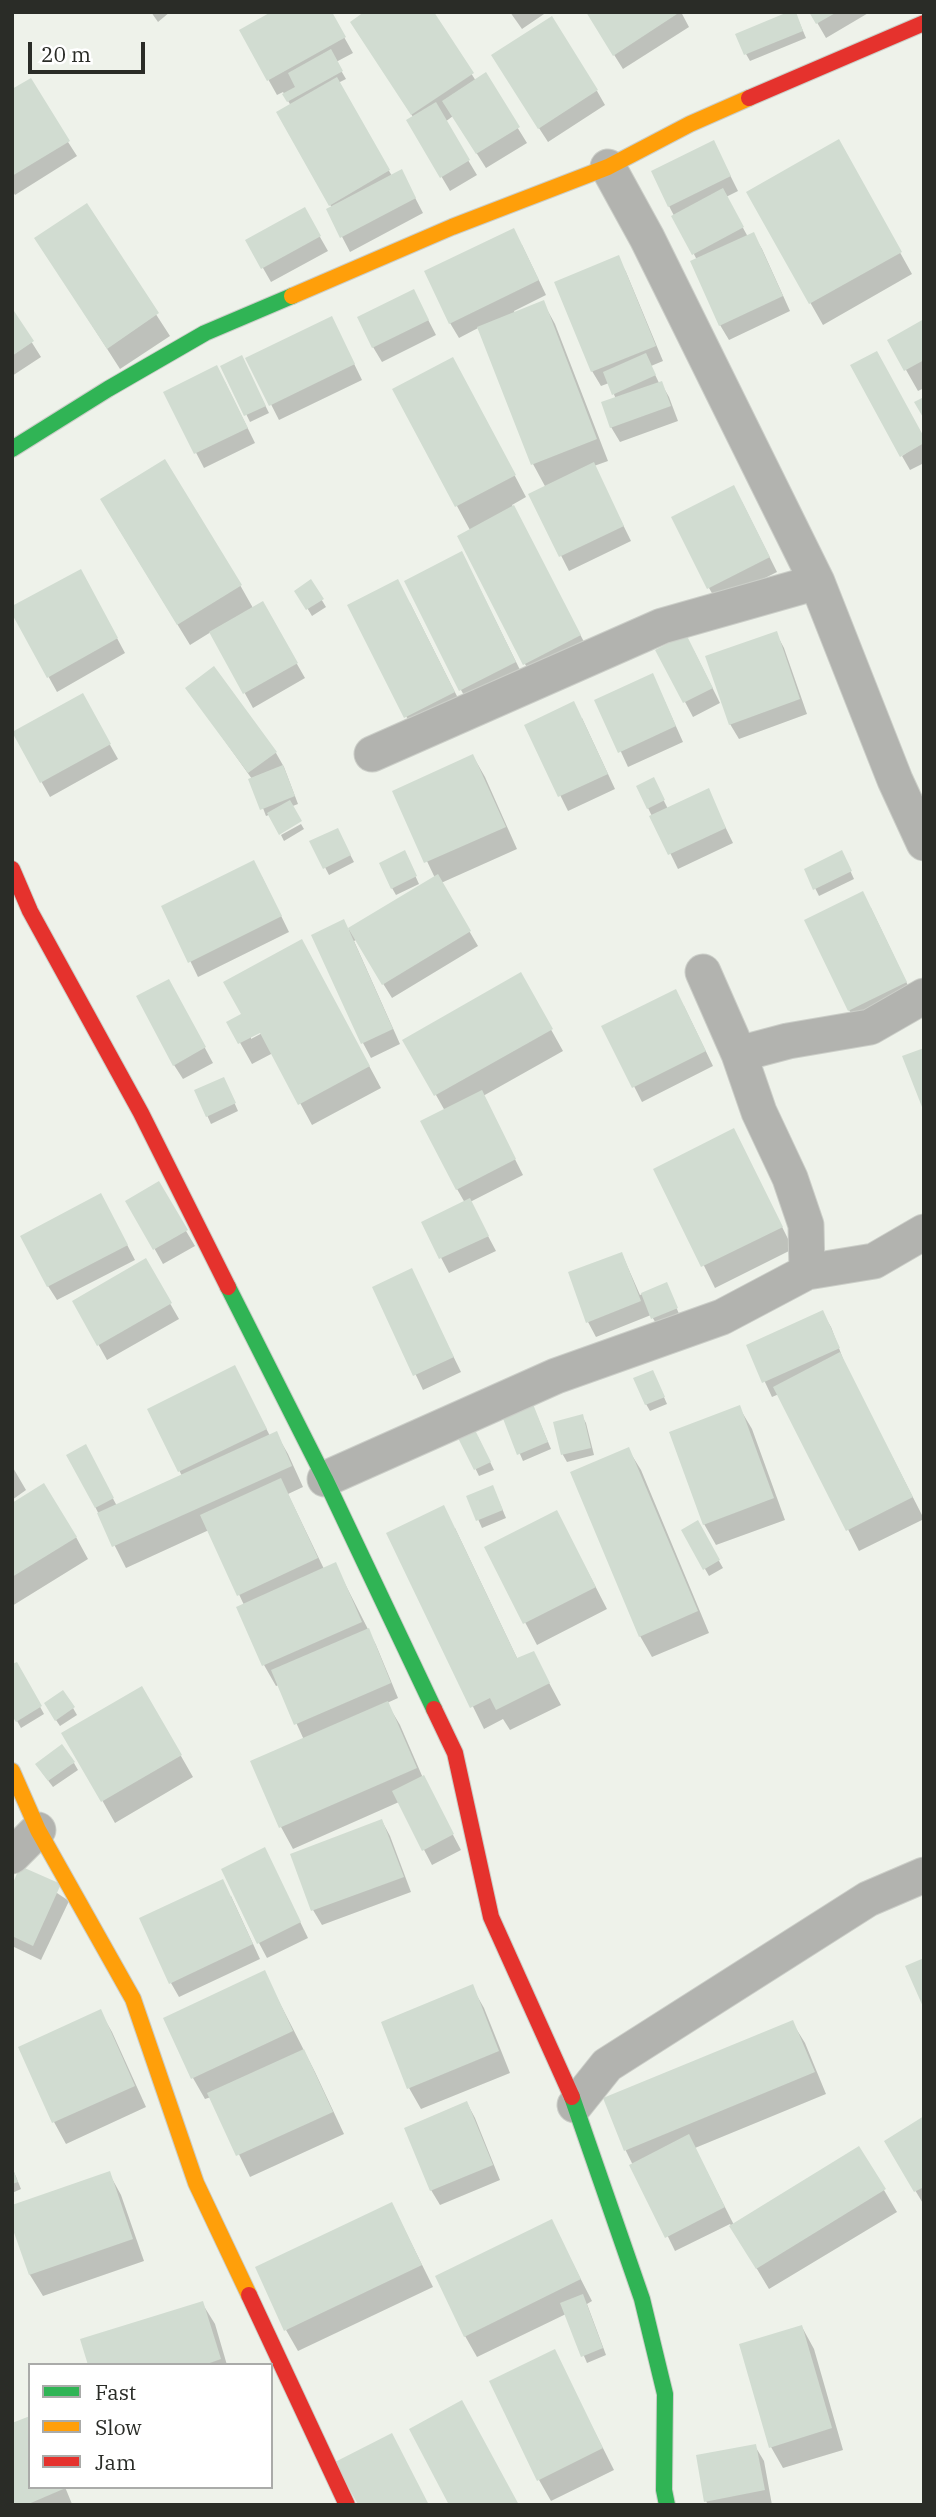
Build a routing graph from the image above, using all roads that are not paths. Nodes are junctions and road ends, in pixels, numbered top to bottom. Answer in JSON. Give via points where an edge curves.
{"nodes":[{"id":1,"x":924,"y":23,"type":"edge"},
{"id":2,"x":608,"y":167,"type":"junction"},
{"id":3,"x":12,"y":449,"type":"edge"},
{"id":4,"x":817,"y":582,"type":"junction"},
{"id":5,"x":372,"y":754,"type":"dead end"},
{"id":6,"x":924,"y":843,"type":"edge"},
{"id":7,"x":12,"y":869,"type":"edge"},
{"id":8,"x":703,"y":972,"type":"dead end"},
{"id":9,"x":924,"y":996,"type":"edge"},
{"id":10,"x":739,"y":1054,"type":"junction"},
{"id":11,"x":924,"y":1232,"type":"edge"},
{"id":12,"x":807,"y":1272,"type":"junction"},
{"id":13,"x":325,"y":1479,"type":"junction"},
{"id":14,"x":12,"y":1771,"type":"edge"},
{"id":15,"x":38,"y":1830,"type":"junction"},
{"id":16,"x":12,"y":1856,"type":"edge"},
{"id":17,"x":924,"y":1875,"type":"edge"},
{"id":18,"x":575,"y":2105,"type":"junction"},
{"id":19,"x":347,"y":2505,"type":"edge"},
{"id":20,"x":667,"y":2505,"type":"edge"}],
"edges":[{"from":1,"to":2,"type":"street","via":[[691,124]]},
{"from":2,"to":3,"type":"street","via":[[452,226],[205,333]]},
{"from":2,"to":4,"type":"street"},
{"from":4,"to":5,"type":"street","via":[[662,626]]},
{"from":4,"to":6,"type":"street"},
{"from":7,"to":13,"type":"street","via":[[30,911],[141,1112]]},
{"from":8,"to":10,"type":"street"},
{"from":9,"to":10,"type":"street","via":[[870,1027]]},
{"from":10,"to":12,"type":"street","via":[[806,1225]]},
{"from":11,"to":12,"type":"street","via":[[874,1261]]},
{"from":12,"to":13,"type":"street","via":[[722,1317],[556,1376]]},
{"from":13,"to":18,"type":"street","via":[[455,1753],[491,1917]]},
{"from":14,"to":15,"type":"street"},
{"from":15,"to":16,"type":"street"},
{"from":15,"to":19,"type":"street","via":[[133,1999],[197,2183]]},
{"from":17,"to":18,"type":"street","via":[[868,1899],[607,2065]]},
{"from":18,"to":20,"type":"street","via":[[642,2299],[665,2395]]}]}
